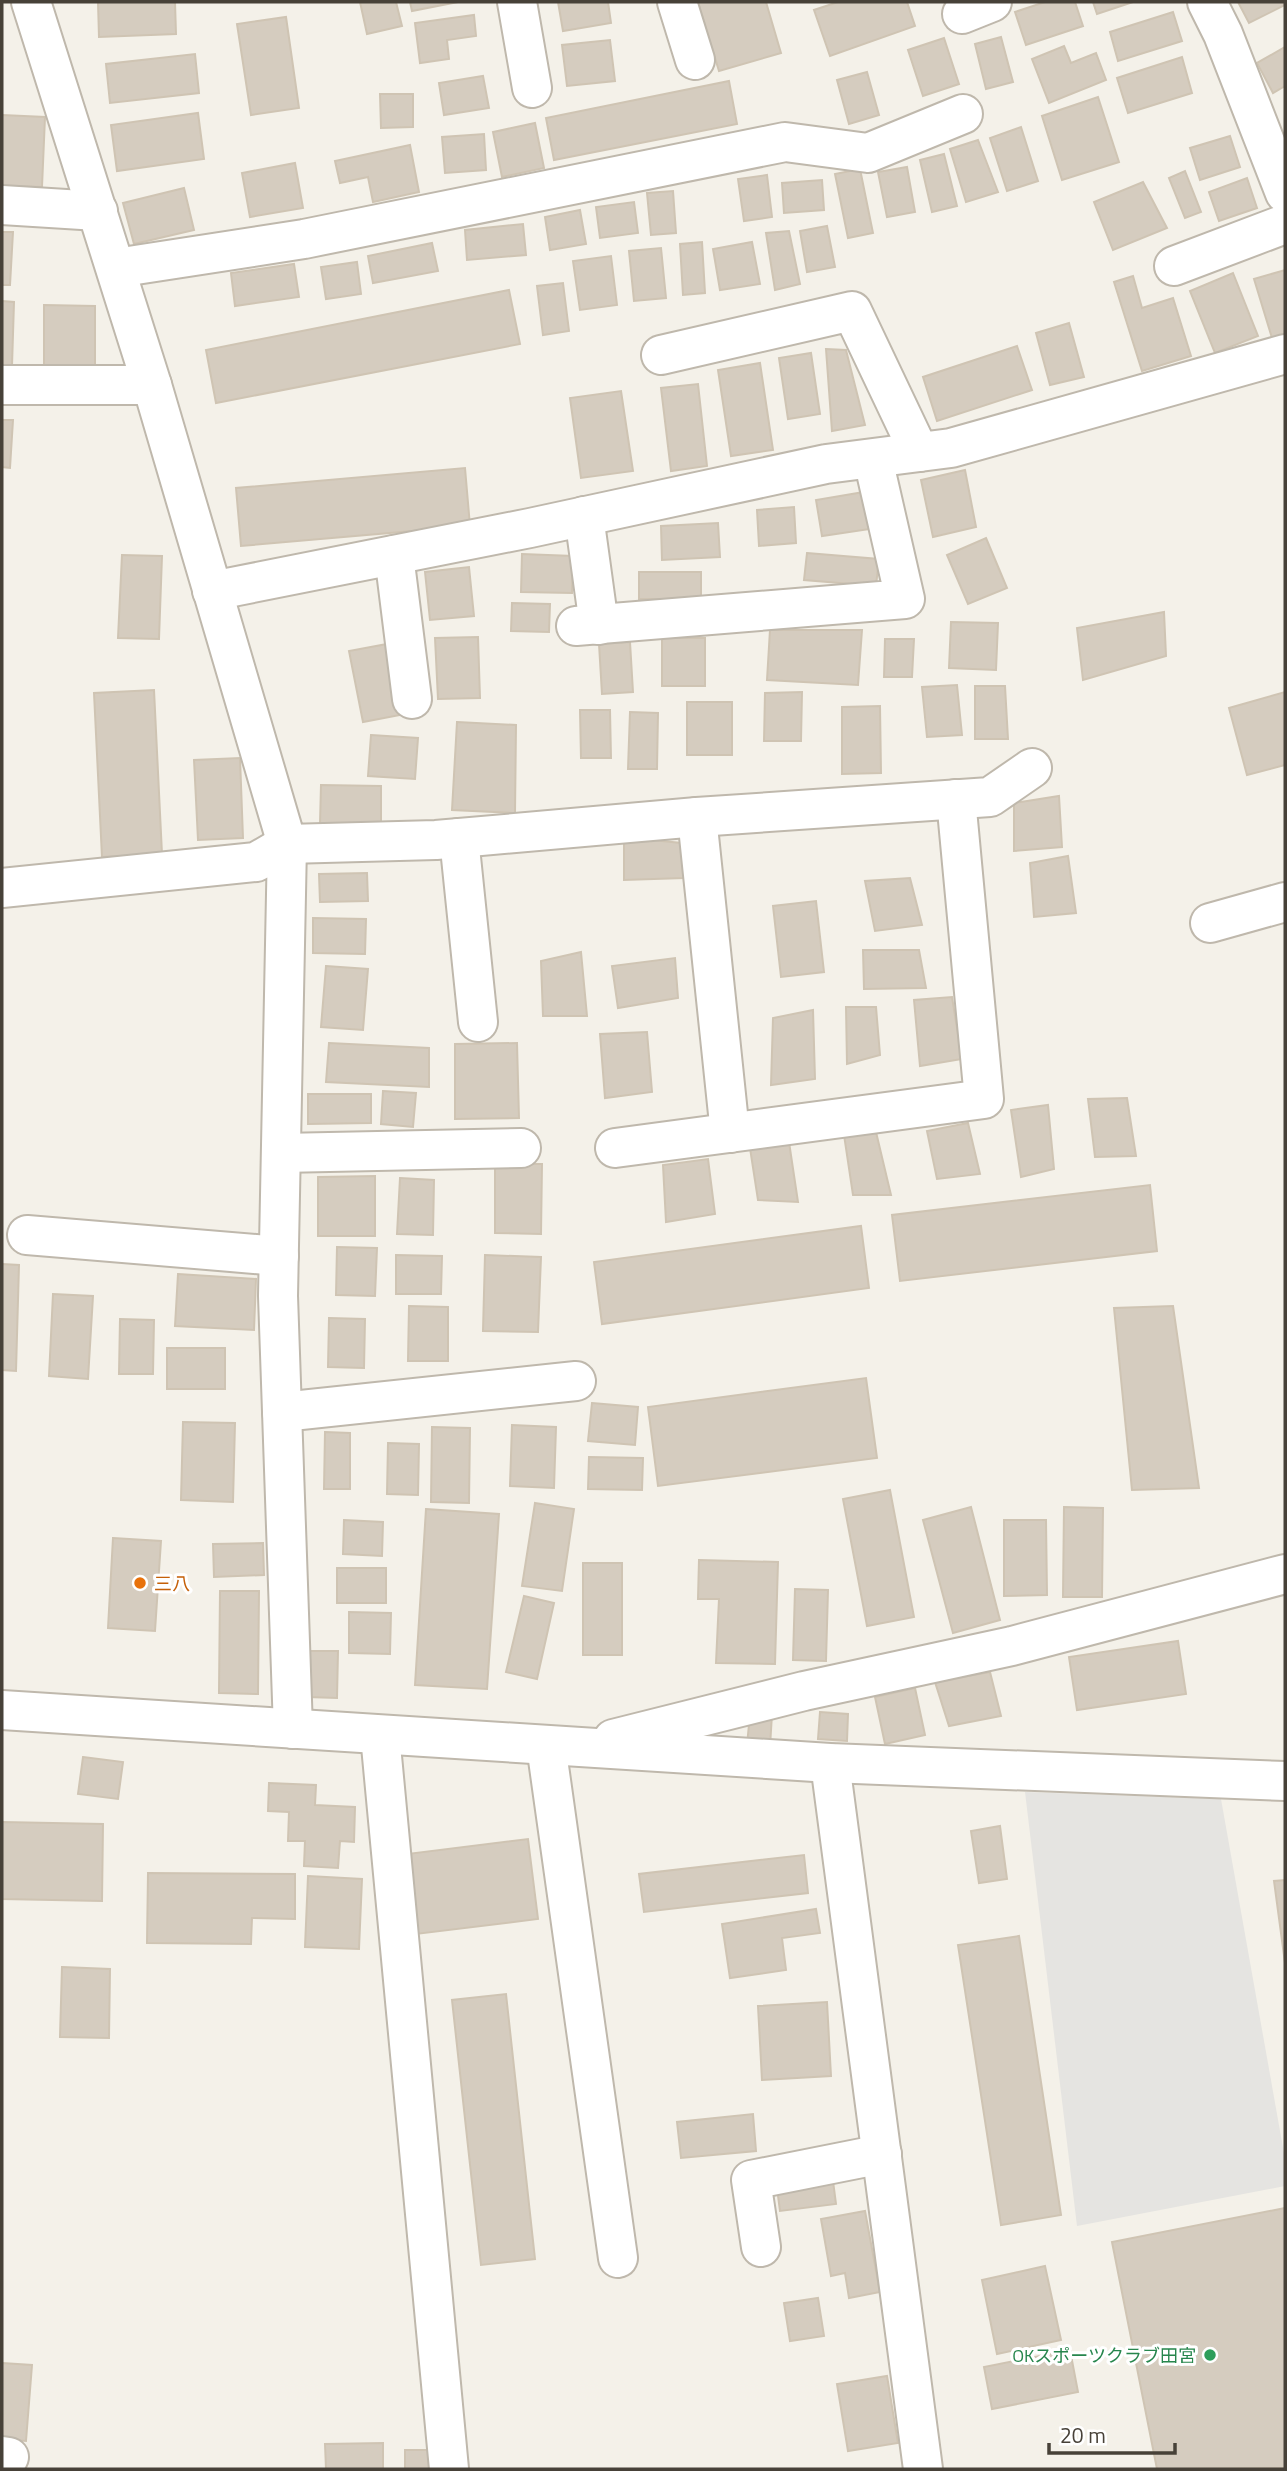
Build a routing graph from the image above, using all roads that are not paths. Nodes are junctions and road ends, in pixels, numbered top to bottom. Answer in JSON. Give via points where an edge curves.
{"nodes":[{"id":1,"x":16,"y":2,"type":"edge"},
{"id":2,"x":31,"y":2,"type":"edge"},
{"id":3,"x":517,"y":2,"type":"edge"},
{"id":4,"x":677,"y":2,"type":"edge"},
{"id":5,"x":1207,"y":2,"type":"edge"},
{"id":6,"x":2,"y":8,"type":"edge"},
{"id":7,"x":695,"y":60,"type":"dead end"},
{"id":8,"x":533,"y":88,"type":"dead end"},
{"id":9,"x":963,"y":114,"type":"dead end"},
{"id":10,"x":1285,"y":193,"type":"edge"},
{"id":11,"x":2,"y":205,"type":"edge"},
{"id":12,"x":98,"y":211,"type":"junction"},
{"id":13,"x":1285,"y":224,"type":"edge"},
{"id":14,"x":1174,"y":266,"type":"dead end"},
{"id":15,"x":116,"y":268,"type":"junction"},
{"id":16,"x":1285,"y":354,"type":"edge"},
{"id":17,"x":661,"y":355,"type":"dead end"},
{"id":18,"x":2,"y":385,"type":"edge"},
{"id":19,"x":152,"y":385,"type":"junction"},
{"id":20,"x":919,"y":452,"type":"junction"},
{"id":21,"x":873,"y":458,"type":"junction"},
{"id":22,"x":584,"y":516,"type":"junction"},
{"id":23,"x":394,"y":555,"type":"junction"},
{"id":24,"x":212,"y":591,"type":"junction"},
{"id":25,"x":412,"y":699,"type":"dead end"},
{"id":26,"x":1032,"y":768,"type":"dead end"},
{"id":27,"x":956,"y":799,"type":"junction"},
{"id":28,"x":697,"y":817,"type":"junction"},
{"id":29,"x":459,"y":838,"type":"junction"},
{"id":30,"x":287,"y":844,"type":"junction"},
{"id":31,"x":2,"y":888,"type":"edge"},
{"id":32,"x":1285,"y":902,"type":"edge"},
{"id":33,"x":1210,"y":923,"type":"dead end"},
{"id":34,"x":478,"y":1022,"type":"dead end"},
{"id":35,"x":730,"y":1133,"type":"junction"},
{"id":36,"x":520,"y":1148,"type":"dead end"},
{"id":37,"x":615,"y":1148,"type":"dead end"},
{"id":38,"x":282,"y":1153,"type":"junction"},
{"id":39,"x":27,"y":1235,"type":"dead end"},
{"id":40,"x":279,"y":1256,"type":"junction"},
{"id":41,"x":576,"y":1381,"type":"dead end"},
{"id":42,"x":282,"y":1412,"type":"junction"},
{"id":43,"x":1285,"y":1574,"type":"edge"},
{"id":44,"x":2,"y":1710,"type":"edge"},
{"id":45,"x":293,"y":1729,"type":"junction"},
{"id":46,"x":380,"y":1735,"type":"junction"},
{"id":47,"x":563,"y":1746,"type":"junction"},
{"id":48,"x":830,"y":1763,"type":"junction"},
{"id":49,"x":1285,"y":1781,"type":"edge"},
{"id":50,"x":881,"y":2154,"type":"junction"},
{"id":51,"x":761,"y":2247,"type":"dead end"},
{"id":52,"x":618,"y":2258,"type":"dead end"},
{"id":53,"x":449,"y":2469,"type":"edge"},
{"id":54,"x":923,"y":2469,"type":"edge"}],
"edges":[{"from":1,"to":6,"type":"street"},
{"from":2,"to":12,"type":"street"},
{"from":3,"to":8,"type":"street"},
{"from":4,"to":7,"type":"street"},
{"from":5,"to":10,"type":"street"},
{"from":9,"to":15,"type":"street","via":[[868,153],[785,142],[304,239]]},
{"from":11,"to":12,"type":"street"},
{"from":12,"to":15,"type":"street"},
{"from":13,"to":14,"type":"street"},
{"from":15,"to":19,"type":"street"},
{"from":16,"to":20,"type":"street","via":[[951,448]]},
{"from":17,"to":20,"type":"street","via":[[852,311]]},
{"from":18,"to":19,"type":"street"},
{"from":19,"to":24,"type":"street"},
{"from":20,"to":21,"type":"street"},
{"from":21,"to":22,"type":"street"},
{"from":21,"to":22,"type":"street","via":[[905,599],[587,625]]},
{"from":22,"to":23,"type":"street"},
{"from":23,"to":24,"type":"street"},
{"from":23,"to":25,"type":"street"},
{"from":24,"to":30,"type":"street"},
{"from":26,"to":27,"type":"street","via":[[989,797]]},
{"from":27,"to":28,"type":"street"},
{"from":27,"to":35,"type":"street","via":[[984,1099]]},
{"from":28,"to":29,"type":"street"},
{"from":28,"to":35,"type":"street"},
{"from":29,"to":30,"type":"street"},
{"from":29,"to":34,"type":"street"},
{"from":30,"to":31,"type":"street","via":[[256,862]]},
{"from":30,"to":38,"type":"street"},
{"from":32,"to":33,"type":"street"},
{"from":35,"to":37,"type":"street"},
{"from":36,"to":38,"type":"street"},
{"from":38,"to":40,"type":"street"},
{"from":39,"to":40,"type":"street"},
{"from":40,"to":42,"type":"street"},
{"from":41,"to":42,"type":"street"},
{"from":42,"to":45,"type":"street"},
{"from":43,"to":47,"type":"street","via":[[1012,1646]]},
{"from":44,"to":45,"type":"street"},
{"from":45,"to":46,"type":"street"},
{"from":46,"to":47,"type":"street"},
{"from":46,"to":53,"type":"street"},
{"from":47,"to":48,"type":"street"},
{"from":47,"to":52,"type":"street"},
{"from":48,"to":49,"type":"street"},
{"from":48,"to":50,"type":"street"},
{"from":50,"to":51,"type":"street","via":[[751,2180]]},
{"from":50,"to":54,"type":"street"}]}
